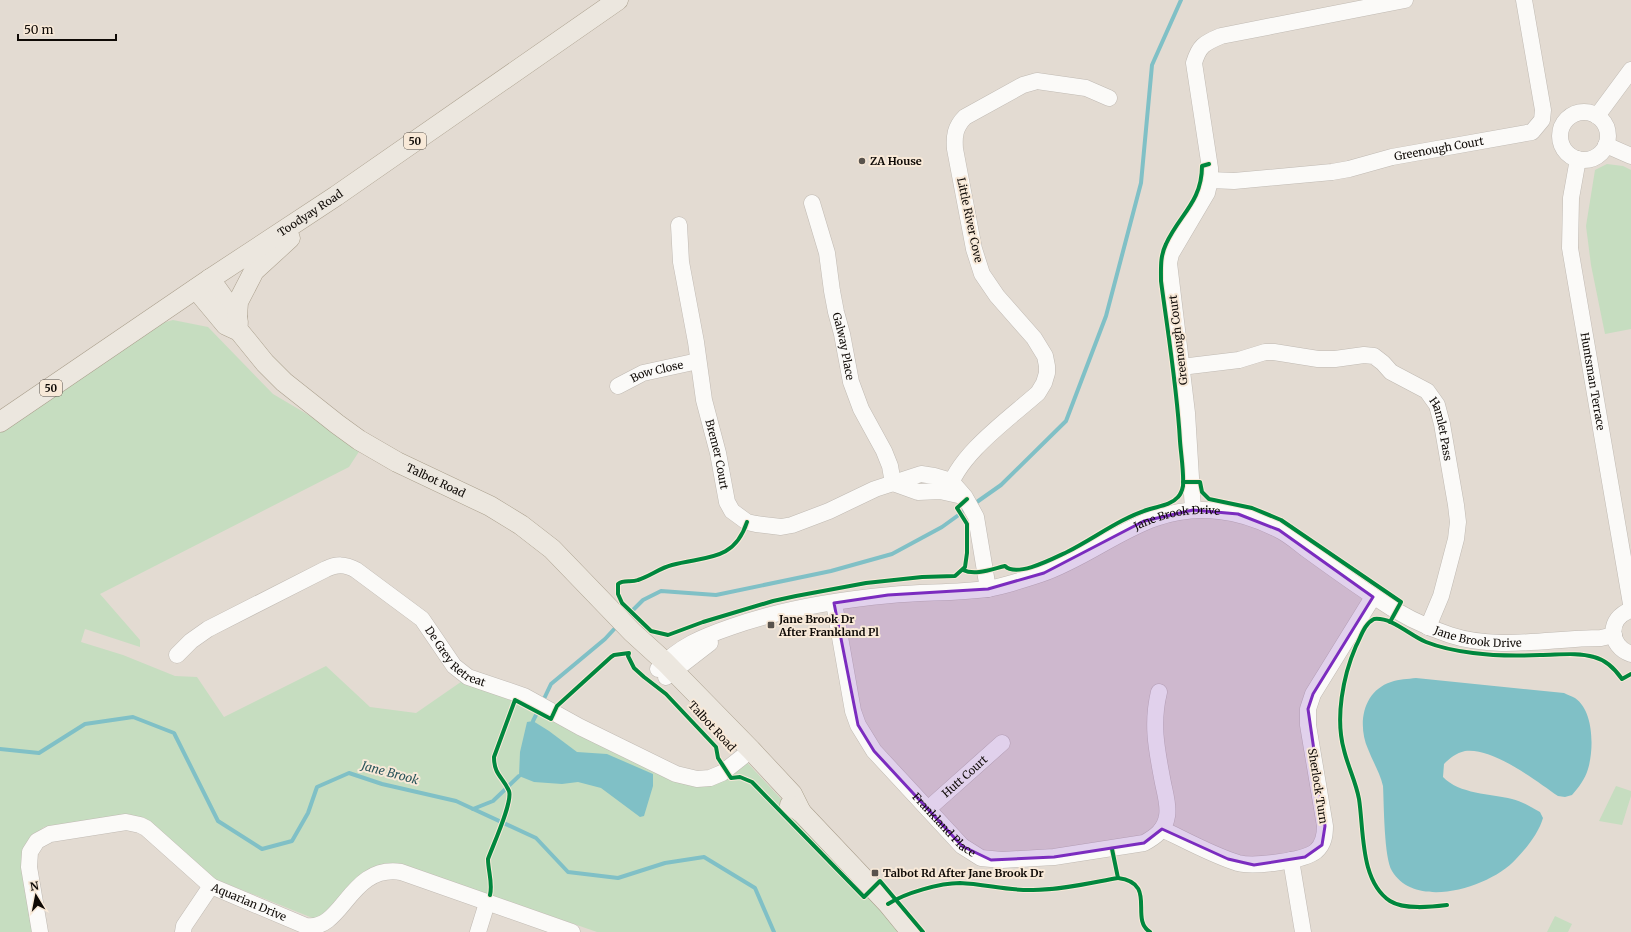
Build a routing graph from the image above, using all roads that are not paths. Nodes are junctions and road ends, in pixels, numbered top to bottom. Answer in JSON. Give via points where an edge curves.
{"nodes":[{"id":1,"x":618,"y":0,"type":"edge"},
{"id":2,"x":1406,"y":0,"type":"edge"},
{"id":3,"x":1524,"y":0,"type":"edge"},
{"id":4,"x":1631,"y":70,"type":"edge"},
{"id":5,"x":1109,"y":98,"type":"dead end"},
{"id":6,"x":1597,"y":116,"type":"junction"},
{"id":7,"x":1606,"y":145,"type":"junction"},
{"id":8,"x":1631,"y":156,"type":"edge"},
{"id":9,"x":1578,"y":159,"type":"junction"},
{"id":10,"x":1210,"y":180,"type":"junction"},
{"id":11,"x":336,"y":196,"type":"junction"},
{"id":12,"x":812,"y":203,"type":"dead end"},
{"id":13,"x":679,"y":225,"type":"dead end"},
{"id":14,"x":203,"y":284,"type":"junction"},
{"id":15,"x":238,"y":324,"type":"junction"},
{"id":16,"x":698,"y":361,"type":"junction"},
{"id":17,"x":1181,"y":367,"type":"junction"},
{"id":18,"x":618,"y":386,"type":"dead end"},
{"id":19,"x":0,"y":422,"type":"edge"},
{"id":20,"x":893,"y":483,"type":"junction"},
{"id":21,"x":949,"y":487,"type":"junction"},
{"id":22,"x":1193,"y":510,"type":"junction"},
{"id":23,"x":988,"y":589,"type":"junction"},
{"id":24,"x":1374,"y":597,"type":"junction"},
{"id":25,"x":834,"y":603,"type":"junction"},
{"id":26,"x":1631,"y":604,"type":"edge"},
{"id":27,"x":1631,"y":610,"type":"edge"},
{"id":28,"x":1428,"y":627,"type":"junction"},
{"id":29,"x":1614,"y":635,"type":"junction"},
{"id":30,"x":177,"y":654,"type":"dead end"},
{"id":31,"x":1631,"y":654,"type":"edge"},
{"id":32,"x":665,"y":670,"type":"junction"},
{"id":33,"x":1159,"y":692,"type":"dead end"},
{"id":34,"x":1002,"y":743,"type":"dead end"},
{"id":35,"x":747,"y":753,"type":"junction"},
{"id":36,"x":928,"y":808,"type":"junction"},
{"id":37,"x":1162,"y":829,"type":"junction"},
{"id":38,"x":1291,"y":860,"type":"junction"},
{"id":39,"x":211,"y":886,"type":"junction"},
{"id":40,"x":487,"y":903,"type":"junction"},
{"id":41,"x":322,"y":928,"type":"edge"},
{"id":42,"x":40,"y":932,"type":"edge"},
{"id":43,"x":183,"y":932,"type":"edge"},
{"id":44,"x":478,"y":932,"type":"edge"},
{"id":45,"x":572,"y":932,"type":"edge"},
{"id":46,"x":911,"y":932,"type":"edge"},
{"id":47,"x":1303,"y":932,"type":"edge"}],
"edges":[{"from":1,"to":11,"type":"main road","name":"Toodyay Road","number":"50"},
{"from":2,"to":10,"type":"street","name":"Greenough Court","via":[[1221,36],[1206,42],[1198,51],[1194,63]]},
{"from":3,"to":10,"type":"street","name":"Greenough Court","via":[[1543,110],[1542,120],[1532,132],[1392,157],[1349,169],[1234,181]]},
{"from":4,"to":6,"type":"street"},
{"from":5,"to":21,"type":"street","name":"Little River Cove","via":[[1080,86],[1044,81],[1030,82],[966,117],[955,131],[955,149],[978,262],[988,284],[1041,348],[1047,366],[1044,383],[1038,393],[970,453]]},
{"from":6,"to":7,"type":"street","via":[[1606,127]]},
{"from":6,"to":9,"type":"street","via":[[1579,113],[1563,125],[1560,136],[1562,146]]},
{"from":7,"to":8,"type":"street"},
{"from":7,"to":9,"type":"street","via":[[1597,156],[1587,160]]},
{"from":9,"to":26,"type":"street","name":"Huntsman Terrace","via":[[1571,198],[1570,248]]},
{"from":10,"to":17,"type":"street","name":"Greenough Court","via":[[1207,193],[1171,254],[1169,263]]},
{"from":11,"to":14,"type":"main road","name":"Toodyay Road","number":"50"},
{"from":11,"to":15,"type":"main road","via":[[254,271],[238,302]]},
{"from":12,"to":20,"type":"street","name":"Galway Place","via":[[827,253],[832,291],[851,382],[861,409],[884,451]]},
{"from":13,"to":16,"type":"street","name":"Bremer Court","via":[[681,262]]},
{"from":14,"to":15,"type":"main road","name":"Talbot Road","via":[[226,325]]},
{"from":14,"to":19,"type":"main road","name":"Toodyay Road","number":"50"},
{"from":15,"to":32,"type":"main road","name":"Talbot Road","via":[[265,363],[284,382],[359,440],[397,462],[490,506],[552,549],[632,632],[638,649]]},
{"from":16,"to":18,"type":"street","name":"Bow Close","via":[[643,373]]},
{"from":16,"to":20,"type":"street","name":"Bremer Court","via":[[727,502],[739,517],[756,524],[780,527],[792,525]]},
{"from":17,"to":22,"type":"street","name":"Greenough Court","via":[[1189,435]]},
{"from":17,"to":28,"type":"street","name":"Hamlet Pass","via":[[1239,360],[1265,352],[1324,359],[1364,355],[1374,356],[1391,372],[1427,391],[1437,405],[1442,424],[1458,522],[1441,596]]},
{"from":20,"to":21,"type":"street","name":"Bremer Court","via":[[920,474],[934,476]]},
{"from":21,"to":23,"type":"street","name":"Bremer Court","via":[[965,497],[976,517]]},
{"from":22,"to":23,"type":"street","name":"Jane Brook Drive","via":[[1144,521],[1067,563],[1019,582]]},
{"from":22,"to":24,"type":"street","name":"Jane Brook Drive","via":[[1238,514],[1279,530]]},
{"from":23,"to":25,"type":"street","name":"Jane Brook Drive","via":[[888,595]]},
{"from":24,"to":28,"type":"street","name":"Jane Brook Drive"},
{"from":24,"to":38,"type":"street","name":"Sherlock Turn","via":[[1309,702],[1308,726],[1325,836],[1316,852]]},
{"from":25,"to":32,"type":"street","name":"Jane Brook Drive","via":[[773,614],[723,630],[720,637]]},
{"from":25,"to":36,"type":"street","name":"Frankland Place","via":[[850,697],[858,725],[874,751]]},
{"from":27,"to":29,"type":"street","via":[[1620,616],[1616,622]]},
{"from":28,"to":29,"type":"street","name":"Jane Brook Drive","via":[[1475,641],[1521,644]]},
{"from":29,"to":31,"type":"street","via":[[1620,648]]},
{"from":30,"to":35,"type":"street","name":"De Grey Retreat","via":[[208,629],[326,569],[333,566],[349,566],[422,619],[454,666],[468,677],[524,696],[587,730],[687,778],[710,778],[722,773]]},
{"from":32,"to":35,"type":"main road","name":"Talbot Road"},
{"from":33,"to":37,"type":"street","via":[[1154,721],[1167,805],[1167,816]]},
{"from":34,"to":36,"type":"street","name":"Hutt Court"},
{"from":35,"to":46,"type":"main road","name":"Talbot Road","via":[[792,794],[801,812]]},
{"from":36,"to":37,"type":"street","name":"Frankland Place","via":[[962,846],[981,858],[991,860],[1054,858],[1112,849],[1144,843],[1156,837]]},
{"from":37,"to":38,"type":"street","name":"Sherlock Turn","via":[[1245,864]]},
{"from":38,"to":47,"type":"street"},
{"from":39,"to":41,"type":"street","name":"Aquarian Drive","via":[[306,926]]},
{"from":39,"to":42,"type":"street","name":"Aquarian Drive","via":[[140,824],[126,822],[50,834],[37,841],[28,859]]},
{"from":39,"to":43,"type":"street","via":[[184,926]]},
{"from":40,"to":41,"type":"street","name":"Aquarian Drive","via":[[401,872],[382,872],[365,881]]},
{"from":40,"to":44,"type":"street"},
{"from":40,"to":45,"type":"street","name":"Aquarian Drive"}]}
